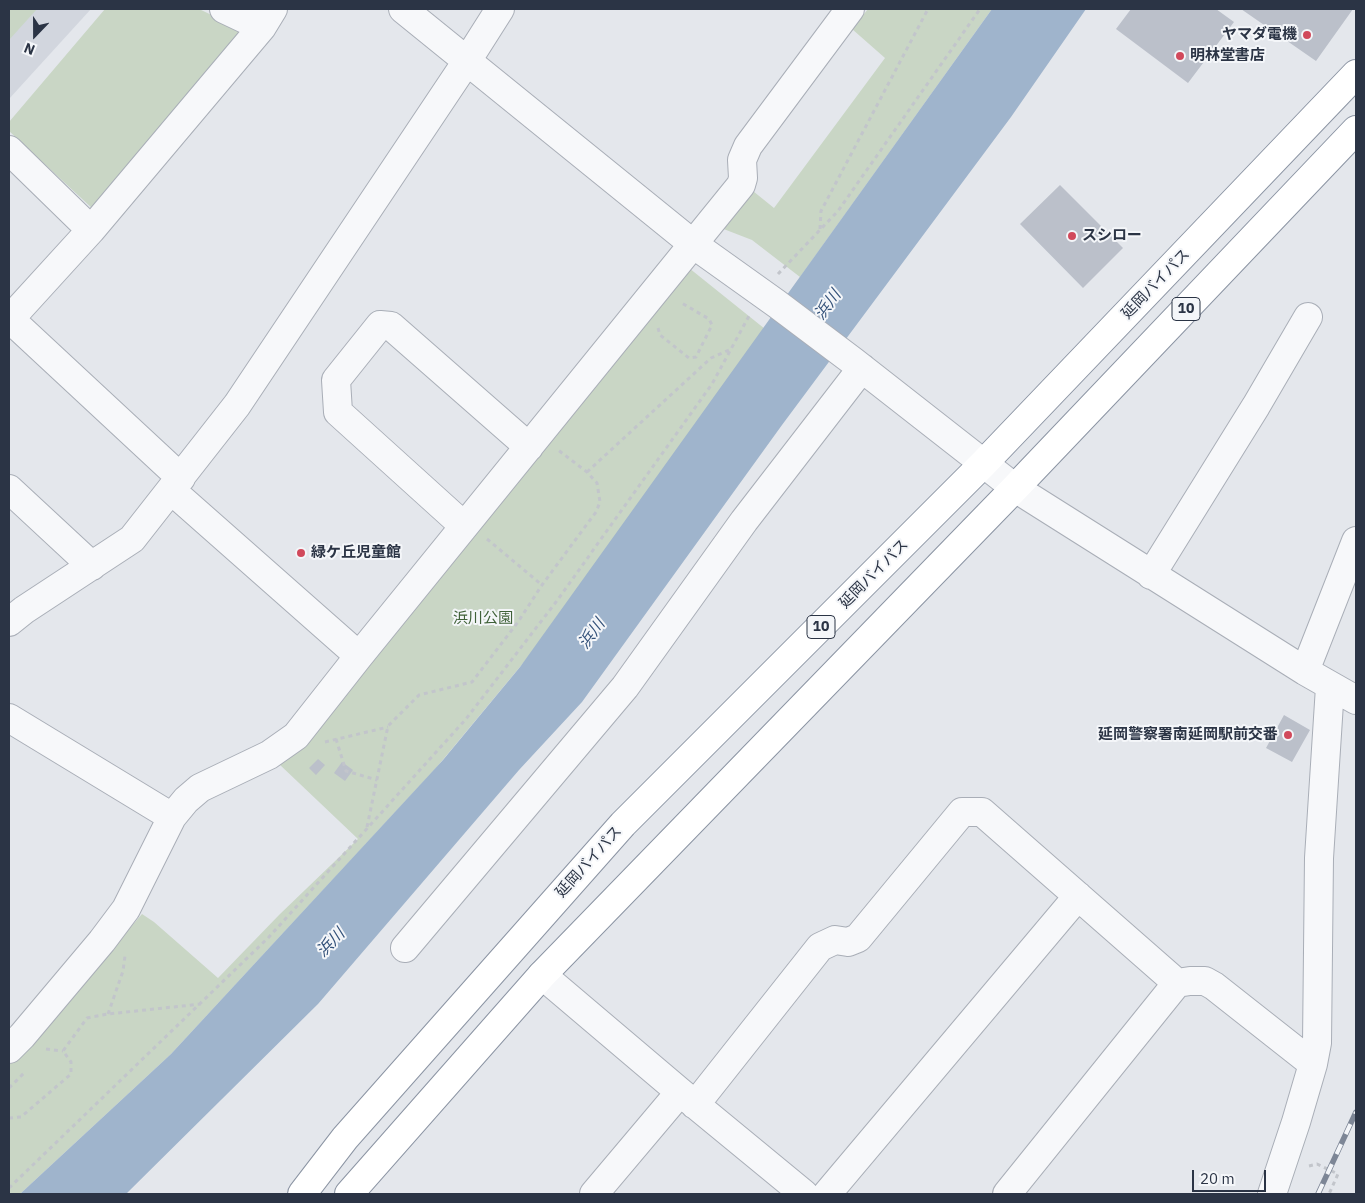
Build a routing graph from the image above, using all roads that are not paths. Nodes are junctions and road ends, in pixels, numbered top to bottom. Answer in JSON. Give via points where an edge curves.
{"nodes":[{"id":1,"x":224,"y":9,"type":"edge"},
{"id":2,"x":403,"y":9,"type":"edge"},
{"id":3,"x":500,"y":9,"type":"edge"},
{"id":4,"x":850,"y":9,"type":"edge"},
{"id":5,"x":267,"y":18,"type":"edge"},
{"id":6,"x":467,"y":60,"type":"junction"},
{"id":7,"x":1356,"y":74,"type":"edge"},
{"id":8,"x":1356,"y":130,"type":"edge"},
{"id":9,"x":9,"y":150,"type":"edge"},
{"id":10,"x":91,"y":230,"type":"junction"},
{"id":11,"x":693,"y":244,"type":"junction"},
{"id":12,"x":1308,"y":317,"type":"dead end"},
{"id":13,"x":9,"y":320,"type":"edge"},
{"id":14,"x":858,"y":365,"type":"junction"},
{"id":15,"x":542,"y":448,"type":"junction"},
{"id":16,"x":983,"y":464,"type":"junction"},
{"id":17,"x":176,"y":484,"type":"junction"},
{"id":18,"x":1015,"y":488,"type":"junction"},
{"id":19,"x":9,"y":490,"type":"edge"},
{"id":20,"x":466,"y":525,"type":"junction"},
{"id":21,"x":1356,"y":541,"type":"edge"},
{"id":22,"x":92,"y":566,"type":"junction"},
{"id":23,"x":1151,"y":575,"type":"junction"},
{"id":24,"x":9,"y":622,"type":"edge"},
{"id":25,"x":359,"y":656,"type":"junction"},
{"id":26,"x":1305,"y":671,"type":"junction"},
{"id":27,"x":1330,"y":687,"type":"junction"},
{"id":28,"x":1356,"y":700,"type":"edge"},
{"id":29,"x":9,"y":718,"type":"edge"},
{"id":30,"x":172,"y":818,"type":"junction"},
{"id":31,"x":1078,"y":896,"type":"junction"},
{"id":32,"x":405,"y":948,"type":"dead end"},
{"id":33,"x":542,"y":975,"type":"junction"},
{"id":34,"x":1177,"y":983,"type":"junction"},
{"id":35,"x":13,"y":1036,"type":"edge"},
{"id":36,"x":1313,"y":1064,"type":"junction"},
{"id":37,"x":687,"y":1099,"type":"junction"},
{"id":38,"x":1275,"y":1184,"type":"edge"},
{"id":39,"x":302,"y":1194,"type":"edge"},
{"id":40,"x":349,"y":1194,"type":"edge"},
{"id":41,"x":594,"y":1194,"type":"edge"},
{"id":42,"x":804,"y":1194,"type":"edge"},
{"id":43,"x":827,"y":1194,"type":"edge"},
{"id":44,"x":1008,"y":1194,"type":"edge"}],
"edges":[{"from":1,"to":5,"type":"street"},
{"from":2,"to":6,"type":"street"},
{"from":3,"to":6,"type":"street"},
{"from":4,"to":11,"type":"street","via":[[748,146],[742,160],[741,185]]},
{"from":5,"to":10,"type":"street"},
{"from":6,"to":11,"type":"street"},
{"from":6,"to":17,"type":"street","via":[[236,405]]},
{"from":7,"to":16,"type":"highway","name":"延岡バイパス","number":"10"},
{"from":8,"to":18,"type":"highway","number":"10"},
{"from":9,"to":10,"type":"street"},
{"from":10,"to":13,"type":"street"},
{"from":11,"to":14,"type":"street"},
{"from":11,"to":15,"type":"street","via":[[647,301]]},
{"from":12,"to":23,"type":"street"},
{"from":13,"to":17,"type":"street"},
{"from":14,"to":16,"type":"street"},
{"from":14,"to":32,"type":"street","via":[[625,687]]},
{"from":15,"to":20,"type":"street"},
{"from":15,"to":20,"type":"street","via":[[391,326],[380,325],[336,380],[338,412]]},
{"from":16,"to":18,"type":"street"},
{"from":16,"to":39,"type":"highway","name":"延岡バイパス","number":"10","via":[[623,824],[352,1130]]},
{"from":17,"to":22,"type":"street","via":[[132,539]]},
{"from":17,"to":25,"type":"street"},
{"from":18,"to":23,"type":"street"},
{"from":18,"to":33,"type":"highway","number":"10"},
{"from":19,"to":22,"type":"street"},
{"from":20,"to":25,"type":"street"},
{"from":21,"to":26,"type":"street"},
{"from":22,"to":24,"type":"street"},
{"from":23,"to":26,"type":"street"},
{"from":25,"to":30,"type":"street","via":[[296,736],[269,755],[200,788]]},
{"from":26,"to":27,"type":"street"},
{"from":27,"to":28,"type":"street"},
{"from":27,"to":36,"type":"street","via":[[1319,858],[1317,1043]]},
{"from":29,"to":30,"type":"street"},
{"from":30,"to":35,"type":"street","via":[[126,908],[102,941]]},
{"from":31,"to":34,"type":"street"},
{"from":31,"to":37,"type":"street","via":[[982,812],[962,812],[858,938],[848,942],[835,940],[820,948]]},
{"from":31,"to":43,"type":"street"},
{"from":33,"to":37,"type":"street"},
{"from":33,"to":40,"type":"highway","number":"10"},
{"from":34,"to":36,"type":"street","via":[[1205,981],[1214,986]]},
{"from":34,"to":44,"type":"street"},
{"from":36,"to":38,"type":"street"},
{"from":37,"to":41,"type":"street"},
{"from":37,"to":42,"type":"street"}]}
